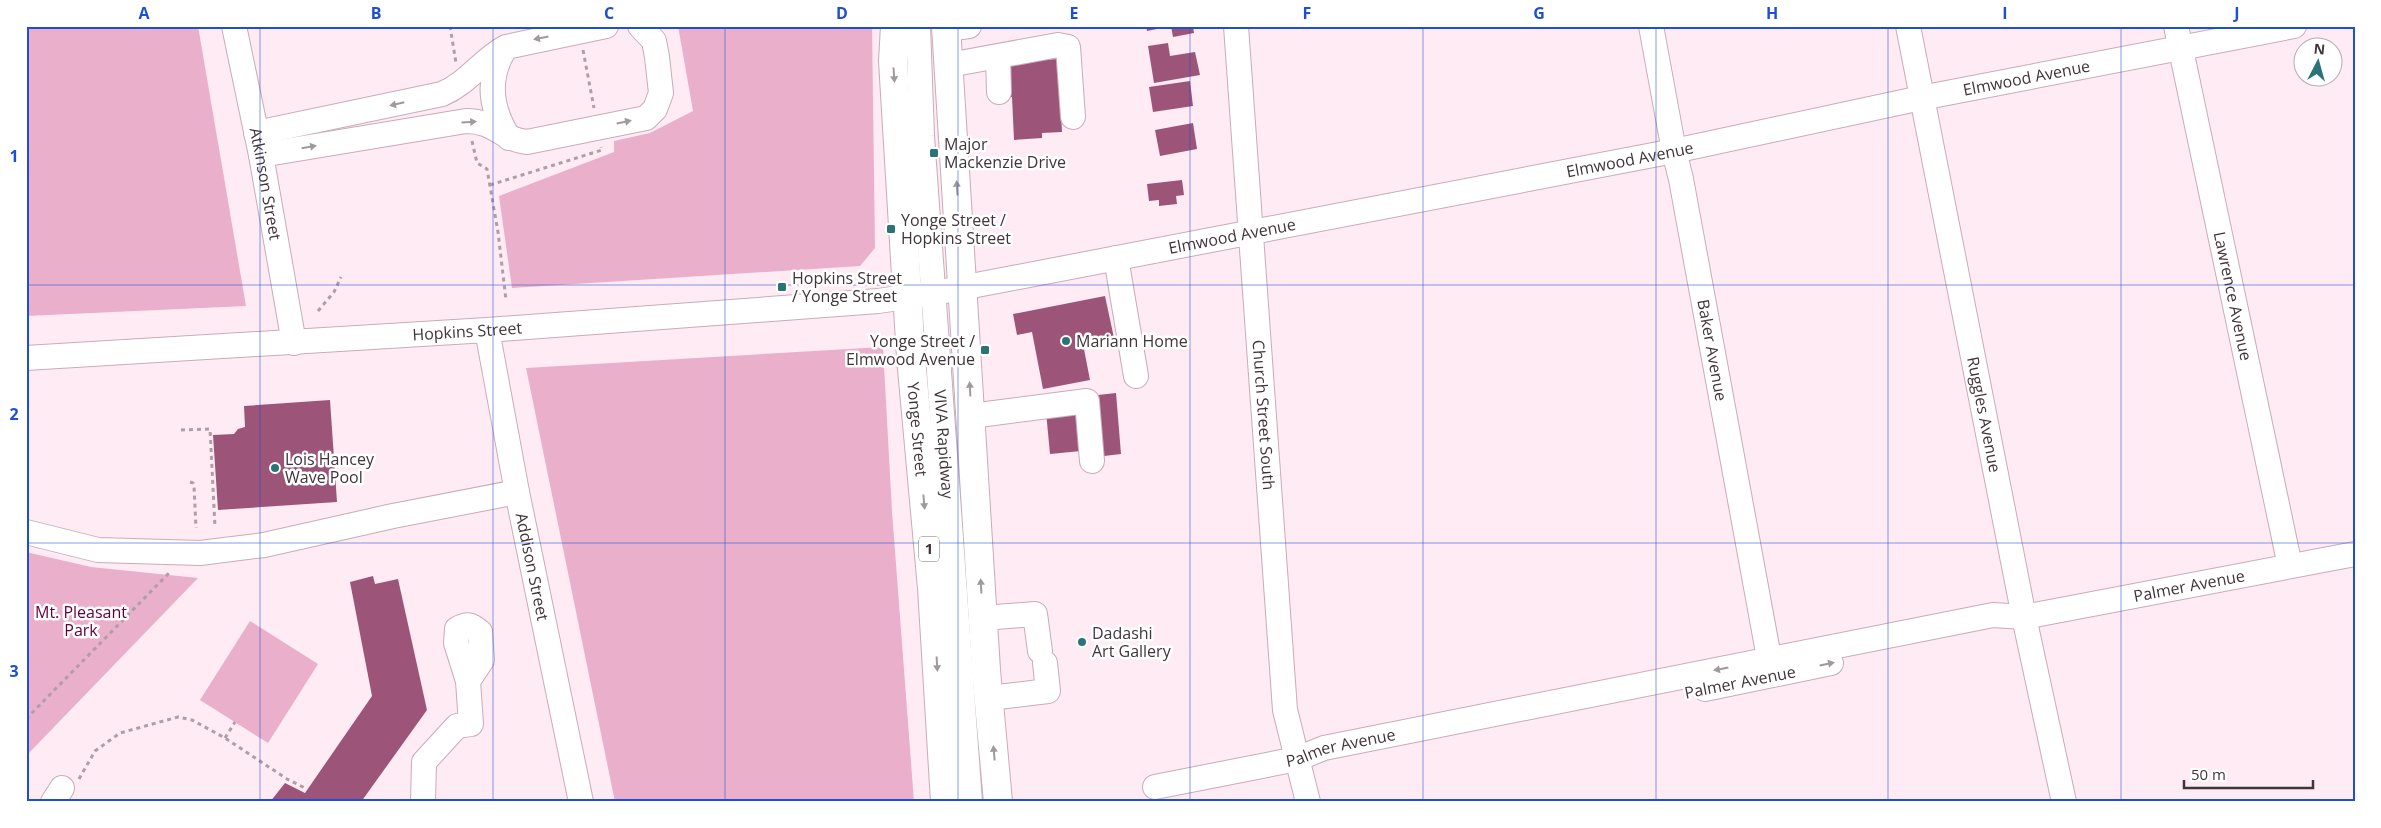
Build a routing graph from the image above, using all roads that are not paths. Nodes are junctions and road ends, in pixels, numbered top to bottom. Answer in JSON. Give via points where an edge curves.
{"nodes":[{"id":1,"x":234,"y":26,"type":"edge"},
{"id":2,"x":606,"y":26,"type":"edge"},
{"id":3,"x":640,"y":26,"type":"edge"},
{"id":4,"x":895,"y":26,"type":"edge"},
{"id":5,"x":918,"y":26,"type":"edge"},
{"id":6,"x":1236,"y":26,"type":"edge"},
{"id":7,"x":1651,"y":26,"type":"edge"},
{"id":8,"x":1908,"y":26,"type":"edge"},
{"id":9,"x":2294,"y":26,"type":"edge"},
{"id":10,"x":954,"y":27,"type":"edge"},
{"id":11,"x":2178,"y":37,"type":"edge"},
{"id":12,"x":506,"y":47,"type":"junction"},
{"id":13,"x":998,"y":57,"type":"junction"},
{"id":14,"x":949,"y":65,"type":"junction"},
{"id":15,"x":999,"y":92,"type":"dead end"},
{"id":16,"x":1921,"y":98,"type":"junction"},
{"id":17,"x":1073,"y":117,"type":"dead end"},
{"id":18,"x":256,"y":132,"type":"junction"},
{"id":19,"x":509,"y":138,"type":"junction"},
{"id":20,"x":1674,"y":151,"type":"junction"},
{"id":21,"x":261,"y":155,"type":"junction"},
{"id":22,"x":1250,"y":232,"type":"junction"},
{"id":23,"x":1116,"y":258,"type":"junction"},
{"id":24,"x":963,"y":289,"type":"junction"},
{"id":25,"x":922,"y":295,"type":"junction"},
{"id":26,"x":487,"y":330,"type":"junction"},
{"id":27,"x":294,"y":342,"type":"junction"},
{"id":28,"x":26,"y":358,"type":"edge"},
{"id":29,"x":1136,"y":376,"type":"dead end"},
{"id":30,"x":971,"y":416,"type":"junction"},
{"id":31,"x":1092,"y":462,"type":"dead end"},
{"id":32,"x":517,"y":492,"type":"junction"},
{"id":33,"x":26,"y":532,"type":"edge"},
{"id":34,"x":2355,"y":554,"type":"edge"},
{"id":35,"x":2290,"y":566,"type":"junction"},
{"id":36,"x":2024,"y":617,"type":"junction"},
{"id":37,"x":983,"y":618,"type":"junction"},
{"id":38,"x":1771,"y":667,"type":"junction"},
{"id":39,"x":468,"y":681,"type":"dead end"},
{"id":40,"x":989,"y":698,"type":"junction"},
{"id":41,"x":1297,"y":759,"type":"junction"},
{"id":42,"x":1154,"y":787,"type":"dead end"},
{"id":43,"x":423,"y":802,"type":"edge"},
{"id":44,"x":581,"y":802,"type":"edge"},
{"id":45,"x":945,"y":802,"type":"edge"},
{"id":46,"x":970,"y":802,"type":"edge"},
{"id":47,"x":998,"y":802,"type":"edge"},
{"id":48,"x":1308,"y":802,"type":"edge"},
{"id":49,"x":2064,"y":802,"type":"edge"}],
"edges":[{"from":1,"to":18,"type":"street","name":"Atkinson Street"},
{"from":2,"to":12,"type":"street","one_way":true},
{"from":19,"to":3,"type":"street","one_way":true,"via":[[528,142],[646,118],[660,102],[661,85],[654,41]]},
{"from":4,"to":25,"type":"main road","name":"Yonge Street","number":"1","one_way":true,"via":[[893,61]]},
{"from":5,"to":25,"type":"street","name":"VIVA Rapidway"},
{"from":6,"to":22,"type":"street","name":"Church Street South"},
{"from":7,"to":20,"type":"street","name":"Baker Avenue"},
{"from":8,"to":16,"type":"street","name":"Ruggles Avenue"},
{"from":9,"to":11,"type":"street","name":"Elmwood Avenue"},
{"from":10,"to":14,"type":"main road"},
{"from":11,"to":16,"type":"street","name":"Elmwood Avenue"},
{"from":11,"to":35,"type":"street","name":"Lawrence Avenue"},
{"from":12,"to":18,"type":"street","one_way":true,"via":[[493,54],[464,82],[442,94]]},
{"from":12,"to":19,"type":"street","via":[[492,79],[495,110]]},
{"from":13,"to":14,"type":"street"},
{"from":13,"to":15,"type":"street"},
{"from":13,"to":17,"type":"street","via":[[1058,45],[1068,47]]},
{"from":24,"to":14,"type":"main road","one_way":true},
{"from":16,"to":20,"type":"street","name":"Elmwood Avenue"},
{"from":16,"to":36,"type":"street","name":"Ruggles Avenue"},
{"from":18,"to":21,"type":"street","name":"Atkinson Street"},
{"from":21,"to":19,"type":"street","one_way":true,"via":[[466,121],[492,125]]},
{"from":20,"to":22,"type":"street","name":"Elmwood Avenue"},
{"from":20,"to":38,"type":"street","name":"Baker Avenue"},
{"from":21,"to":27,"type":"street","name":"Atkinson Street"},
{"from":22,"to":23,"type":"street","name":"Elmwood Avenue"},
{"from":22,"to":41,"type":"street","name":"Church Street South","via":[[1285,710]]},
{"from":23,"to":24,"type":"street","name":"Elmwood Avenue"},
{"from":23,"to":29,"type":"street"},
{"from":24,"to":25,"type":"street","name":"Hopkins Street"},
{"from":30,"to":24,"type":"main road","one_way":true},
{"from":25,"to":26,"type":"street","name":"Hopkins Street"},
{"from":25,"to":45,"type":"main road","name":"Yonge Street","number":"1","one_way":true,"via":[[911,358],[932,588]]},
{"from":25,"to":46,"type":"street","name":"VIVA Rapidway"},
{"from":26,"to":27,"type":"street","name":"Hopkins Street"},
{"from":26,"to":32,"type":"street","name":"Addison Street"},
{"from":27,"to":28,"type":"street","name":"Hopkins Street"},
{"from":30,"to":31,"type":"street","via":[[1087,401]]},
{"from":37,"to":30,"type":"main road","one_way":true},
{"from":32,"to":33,"type":"street","via":[[264,546],[200,553],[98,550]]},
{"from":32,"to":44,"type":"street","name":"Addison Street"},
{"from":34,"to":35,"type":"street","name":"Palmer Avenue"},
{"from":35,"to":36,"type":"street","name":"Palmer Avenue"},
{"from":36,"to":38,"type":"street","name":"Palmer Avenue","via":[[2009,626]]},
{"from":36,"to":49,"type":"street","name":"Ruggles Avenue"},
{"from":37,"to":40,"type":"main road"},
{"from":37,"to":40,"type":"street","via":[[1035,614],[1048,690]]},
{"from":38,"to":41,"type":"street","name":"Palmer Avenue","via":[[1335,760]]},
{"from":39,"to":43,"type":"street","via":[[471,724],[457,726],[424,762]]},
{"from":47,"to":40,"type":"main road","one_way":true},
{"from":41,"to":42,"type":"street","name":"Palmer Avenue"},
{"from":41,"to":48,"type":"street","name":"Church Street South"}]}
